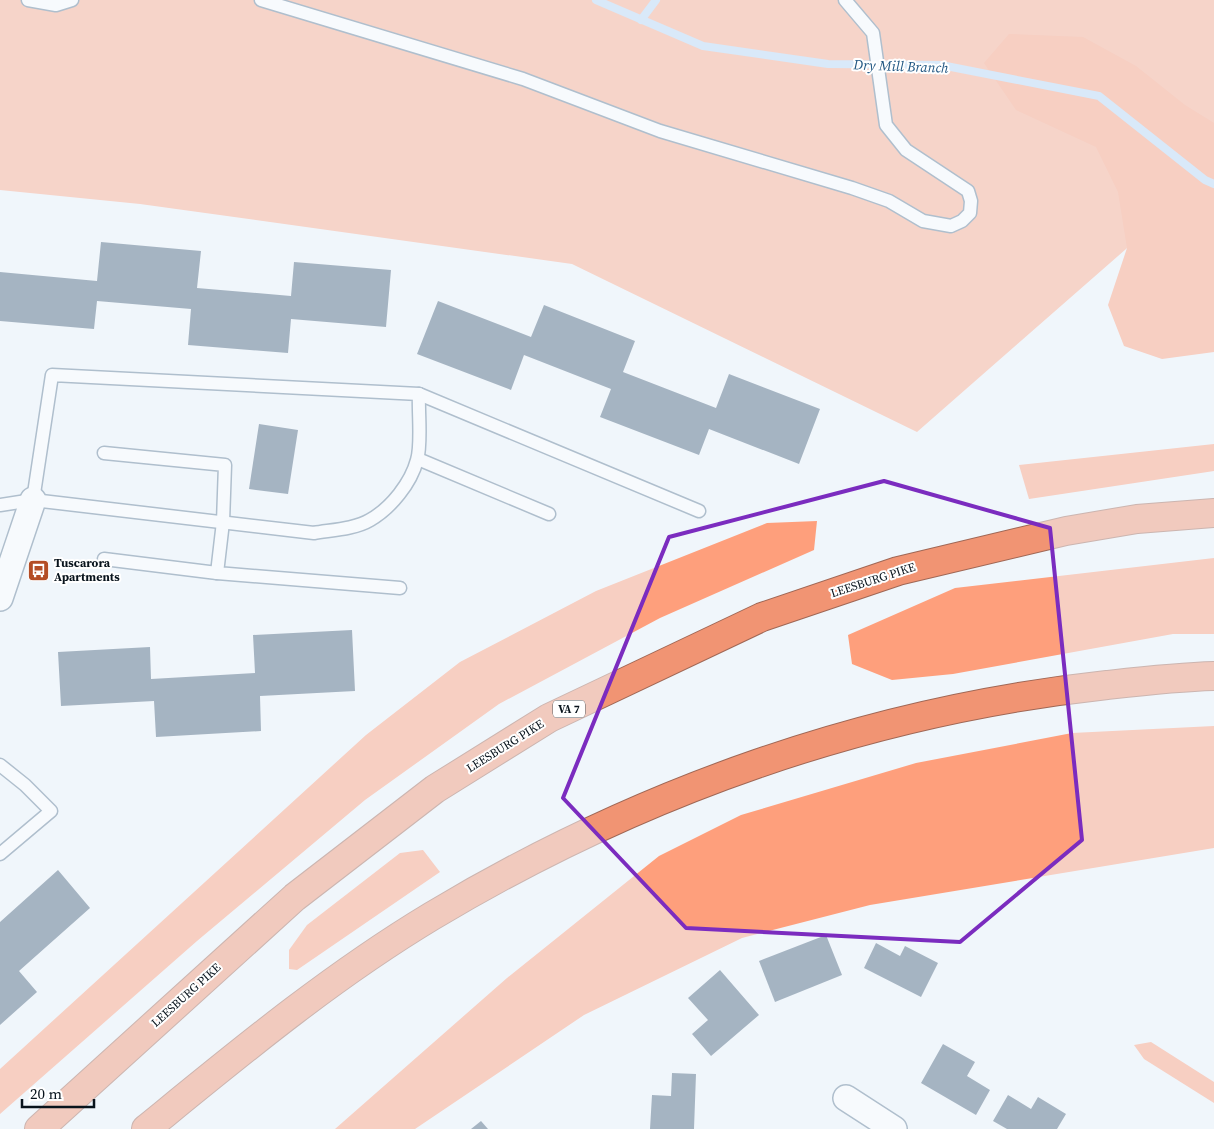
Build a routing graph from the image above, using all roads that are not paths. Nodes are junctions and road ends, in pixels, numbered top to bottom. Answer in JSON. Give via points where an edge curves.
{"nodes":[{"id":1,"x":28,"y":0,"type":"edge"},
{"id":2,"x":72,"y":0,"type":"edge"},
{"id":3,"x":261,"y":0,"type":"edge"},
{"id":4,"x":845,"y":0,"type":"edge"},
{"id":5,"x":419,"y":394,"type":"junction"},
{"id":6,"x":104,"y":453,"type":"dead end"},
{"id":7,"x":418,"y":459,"type":"junction"},
{"id":8,"x":33,"y":500,"type":"junction"},
{"id":9,"x":0,"y":505,"type":"edge"},
{"id":10,"x":699,"y":510,"type":"dead end"},
{"id":11,"x":1214,"y":513,"type":"edge"},
{"id":12,"x":549,"y":514,"type":"dead end"},
{"id":13,"x":223,"y":522,"type":"junction"},
{"id":14,"x":104,"y":559,"type":"dead end"},
{"id":15,"x":217,"y":573,"type":"junction"},
{"id":16,"x":400,"y":588,"type":"dead end"},
{"id":17,"x":0,"y":598,"type":"edge"},
{"id":18,"x":1214,"y":676,"type":"edge"},
{"id":19,"x":0,"y":765,"type":"edge"},
{"id":20,"x":0,"y":854,"type":"edge"},
{"id":21,"x":846,"y":1098,"type":"dead end"},
{"id":22,"x":39,"y":1129,"type":"edge"},
{"id":23,"x":146,"y":1129,"type":"edge"},
{"id":24,"x":894,"y":1129,"type":"edge"}],
"edges":[{"from":1,"to":2,"type":"lane","via":[[56,5]]},
{"from":3,"to":4,"type":"lane","via":[[523,79],[660,131],[852,188],[888,201],[923,221],[950,226],[962,221],[970,213],[972,201],[968,191],[906,150],[886,125],[873,33]]},
{"from":5,"to":7,"type":"lane"},
{"from":5,"to":8,"type":"lane","via":[[52,375]]},
{"from":5,"to":10,"type":"lane"},
{"from":6,"to":13,"type":"lane","via":[[225,465]]},
{"from":7,"to":12,"type":"lane"},
{"from":7,"to":13,"type":"lane","via":[[393,502],[370,521],[314,533]]},
{"from":8,"to":9,"type":"lane"},
{"from":8,"to":13,"type":"lane"},
{"from":8,"to":17,"type":"street"},
{"from":11,"to":22,"type":"highway","name":"LEESBURG PIKE","number":"VA 7","via":[[1137,519],[1066,531],[898,571],[762,616],[549,718],[419,801],[295,897]]},
{"from":13,"to":15,"type":"lane"},
{"from":14,"to":15,"type":"lane"},
{"from":15,"to":16,"type":"lane"},
{"from":18,"to":23,"type":"highway","via":[[1035,693],[908,719],[791,751],[642,807],[541,855],[431,917],[291,1011]]},
{"from":19,"to":20,"type":"lane","via":[[51,811]]},
{"from":21,"to":24,"type":"street"}]}
